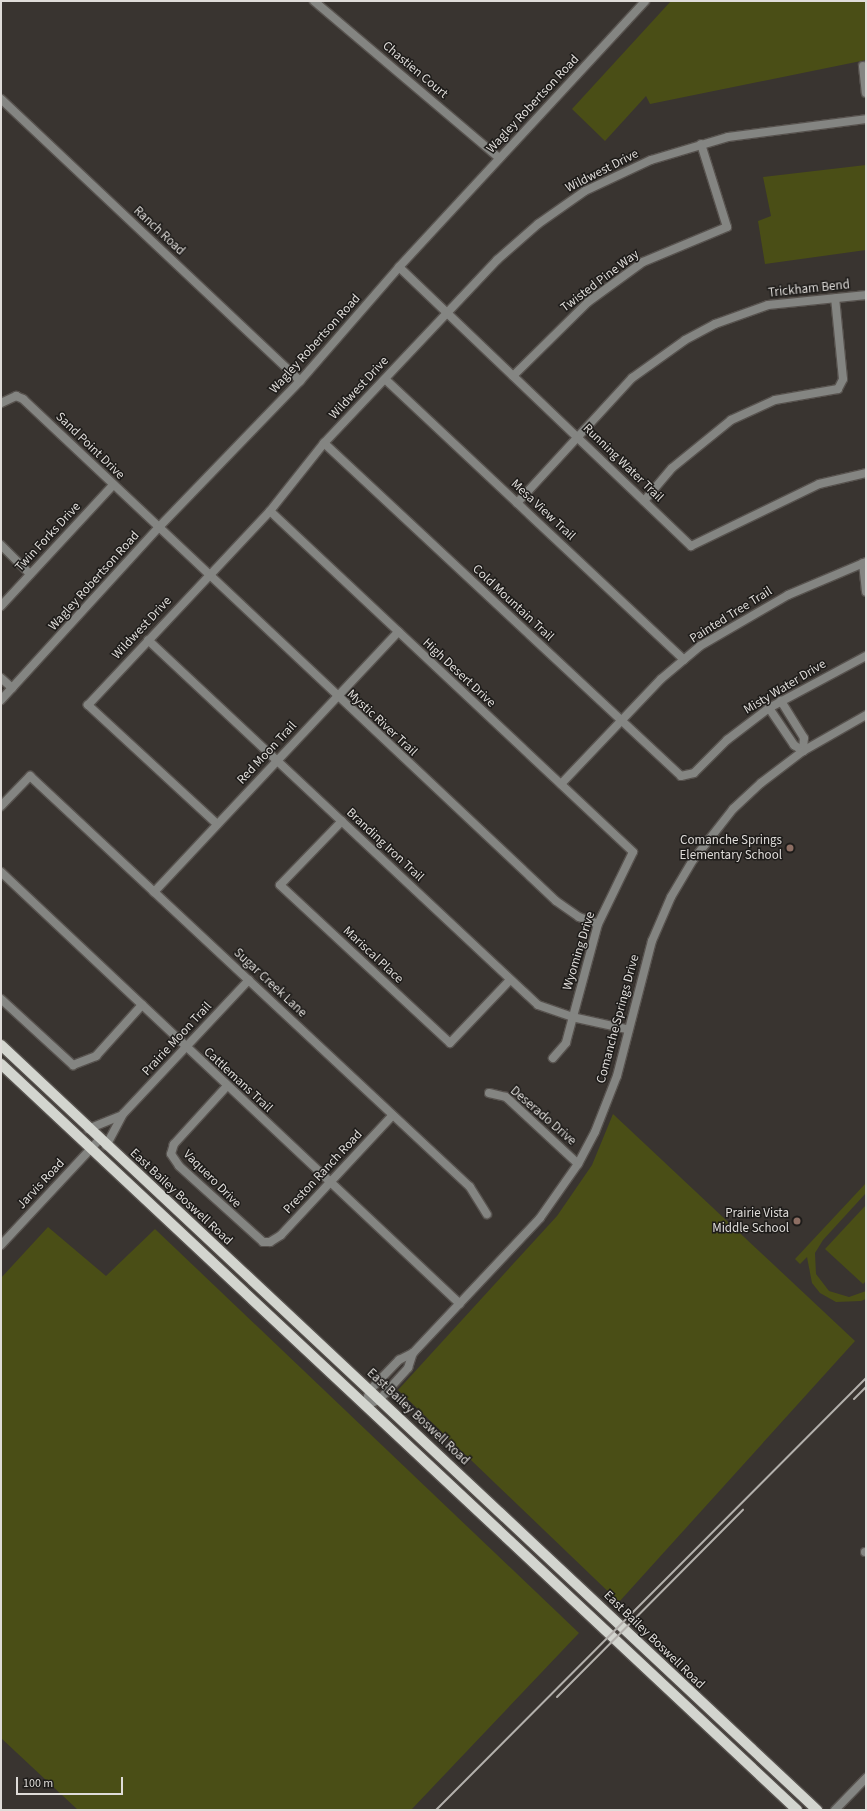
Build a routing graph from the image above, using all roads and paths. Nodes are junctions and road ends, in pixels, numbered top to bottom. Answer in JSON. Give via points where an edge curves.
{"nodes":[{"id":1,"x":314,"y":1,"type":"edge"},
{"id":2,"x":645,"y":1,"type":"edge"},
{"id":3,"x":863,"y":66,"type":"dead end"},
{"id":4,"x":866,"y":92,"type":"edge"},
{"id":5,"x":1,"y":99,"type":"edge"},
{"id":6,"x":866,"y":119,"type":"edge"},
{"id":7,"x":701,"y":144,"type":"junction"},
{"id":8,"x":499,"y":158,"type":"junction"},
{"id":9,"x":399,"y":267,"type":"junction"},
{"id":10,"x":866,"y":295,"type":"edge"},
{"id":11,"x":835,"y":298,"type":"junction"},
{"id":12,"x":446,"y":313,"type":"junction"},
{"id":13,"x":513,"y":376,"type":"junction"},
{"id":14,"x":385,"y":378,"type":"junction"},
{"id":15,"x":300,"y":381,"type":"junction"},
{"id":16,"x":1,"y":403,"type":"edge"},
{"id":17,"x":578,"y":436,"type":"junction"},
{"id":18,"x":324,"y":443,"type":"junction"},
{"id":19,"x":866,"y":473,"type":"edge"},
{"id":20,"x":113,"y":485,"type":"junction"},
{"id":21,"x":644,"y":501,"type":"junction"},
{"id":22,"x":517,"y":503,"type":"junction"},
{"id":23,"x":270,"y":511,"type":"junction"},
{"id":24,"x":159,"y":527,"type":"junction"},
{"id":25,"x":1,"y":545,"type":"edge"},
{"id":26,"x":864,"y":563,"type":"edge"},
{"id":27,"x":30,"y":574,"type":"junction"},
{"id":28,"x":208,"y":576,"type":"junction"},
{"id":29,"x":866,"y":592,"type":"edge"},
{"id":30,"x":1,"y":606,"type":"edge"},
{"id":31,"x":398,"y":632,"type":"junction"},
{"id":32,"x":148,"y":640,"type":"junction"},
{"id":33,"x":866,"y":656,"type":"edge"},
{"id":34,"x":684,"y":660,"type":"junction"},
{"id":35,"x":1,"y":678,"type":"edge"},
{"id":36,"x":12,"y":688,"type":"junction"},
{"id":37,"x":337,"y":697,"type":"junction"},
{"id":38,"x":1,"y":700,"type":"edge"},
{"id":39,"x":781,"y":701,"type":"junction"},
{"id":40,"x":769,"y":708,"type":"junction"},
{"id":41,"x":866,"y":715,"type":"edge"},
{"id":42,"x":621,"y":721,"type":"junction"},
{"id":43,"x":803,"y":751,"type":"junction"},
{"id":44,"x":276,"y":760,"type":"junction"},
{"id":45,"x":686,"y":777,"type":"joint"},
{"id":46,"x":561,"y":784,"type":"junction"},
{"id":47,"x":1,"y":806,"type":"edge"},
{"id":48,"x":342,"y":821,"type":"junction"},
{"id":49,"x":217,"y":824,"type":"junction"},
{"id":50,"x":633,"y":852,"type":"joint"},
{"id":51,"x":1,"y":872,"type":"edge"},
{"id":52,"x":154,"y":892,"type":"junction"},
{"id":53,"x":598,"y":924,"type":"junction"},
{"id":54,"x":249,"y":980,"type":"junction"},
{"id":55,"x":510,"y":980,"type":"junction"},
{"id":56,"x":1,"y":1000,"type":"edge"},
{"id":57,"x":142,"y":1005,"type":"junction"},
{"id":58,"x":572,"y":1018,"type":"junction"},
{"id":59,"x":626,"y":1030,"type":"junction"},
{"id":60,"x":1,"y":1045,"type":"edge"},
{"id":61,"x":186,"y":1047,"type":"junction"},
{"id":62,"x":553,"y":1058,"type":"dead end"},
{"id":63,"x":1,"y":1064,"type":"edge"},
{"id":64,"x":227,"y":1086,"type":"junction"},
{"id":65,"x":489,"y":1093,"type":"dead end"},
{"id":66,"x":123,"y":1114,"type":"junction"},
{"id":67,"x":392,"y":1116,"type":"junction"},
{"id":68,"x":88,"y":1129,"type":"junction"},
{"id":69,"x":103,"y":1143,"type":"junction"},
{"id":70,"x":91,"y":1148,"type":"junction"},
{"id":71,"x":578,"y":1164,"type":"junction"},
{"id":72,"x":330,"y":1182,"type":"junction"},
{"id":73,"x":487,"y":1214,"type":"dead end"},
{"id":74,"x":270,"y":1242,"type":"joint"},
{"id":75,"x":1,"y":1245,"type":"edge"},
{"id":76,"x":460,"y":1304,"type":"junction"},
{"id":77,"x":413,"y":1353,"type":"junction"},
{"id":78,"x":370,"y":1390,"type":"junction"},
{"id":79,"x":380,"y":1399,"type":"junction"},
{"id":80,"x":365,"y":1406,"type":"junction"},
{"id":81,"x":496,"y":1508,"type":"junction"},
{"id":82,"x":485,"y":1519,"type":"junction"},
{"id":83,"x":696,"y":1698,"type":"junction"},
{"id":84,"x":688,"y":1708,"type":"junction"},
{"id":85,"x":866,"y":1778,"type":"edge"},
{"id":86,"x":797,"y":1810,"type":"edge"},
{"id":87,"x":817,"y":1810,"type":"edge"},
{"id":88,"x":835,"y":1810,"type":"edge"}],
"edges":[{"from":1,"to":8,"type":"street","name":"Chastien Court"},
{"from":2,"to":8,"type":"street","name":"Wagley Robertson Road"},
{"from":3,"to":4,"type":"street"},
{"from":5,"to":15,"type":"street","name":"Ranch Road"},
{"from":6,"to":7,"type":"street","name":"Wildwest Drive","via":[[770,129]]},
{"from":7,"to":12,"type":"street","name":"Wildwest Drive","via":[[651,160],[585,191],[560,207],[516,241]]},
{"from":7,"to":13,"type":"street","name":"Twisted Pine Way","via":[[727,227],[643,262],[588,302]]},
{"from":8,"to":9,"type":"street","name":"Wagley Robertson Road"},
{"from":9,"to":12,"type":"street","name":"Running Water Trail"},
{"from":9,"to":15,"type":"street","name":"Wagley Robertson Road"},
{"from":10,"to":11,"type":"street","name":"Trickham Bend"},
{"from":11,"to":17,"type":"street","name":"Trickham Bend","via":[[768,305],[715,324],[685,340],[632,378]]},
{"from":11,"to":21,"type":"street","via":[[843,378],[838,389],[775,400],[731,420],[672,468]]},
{"from":12,"to":13,"type":"street","name":"Running Water Trail"},
{"from":12,"to":14,"type":"street","name":"Wildwest Drive"},
{"from":13,"to":17,"type":"street","name":"Running Water Trail"},
{"from":14,"to":18,"type":"street","name":"Wildwest Drive"},
{"from":14,"to":22,"type":"street","name":"Mesa View Trail"},
{"from":15,"to":24,"type":"street","name":"Wagley Robertson Road"},
{"from":16,"to":20,"type":"street","name":"Sand Point Drive","via":[[16,396],[23,399]]},
{"from":17,"to":21,"type":"street","name":"Running Water Trail"},
{"from":17,"to":22,"type":"street","name":"Trickham Bend"},
{"from":18,"to":23,"type":"street","name":"Wildwest Drive"},
{"from":18,"to":42,"type":"street","name":"Cold Mountain Trail"},
{"from":19,"to":21,"type":"street","name":"Running Water Trail","via":[[820,484],[691,546]]},
{"from":20,"to":24,"type":"street","name":"Sand Point Drive"},
{"from":20,"to":27,"type":"street","name":"Twin Forks Drive"},
{"from":22,"to":34,"type":"street","name":"Mesa View Trail"},
{"from":23,"to":28,"type":"street","name":"Wildwest Drive"},
{"from":23,"to":31,"type":"street","name":"High Desert Drive"},
{"from":24,"to":28,"type":"street","name":"Mystic River Trail"},
{"from":24,"to":36,"type":"street","name":"Wagley Robertson Road"},
{"from":25,"to":27,"type":"street"},
{"from":26,"to":29,"type":"street"},
{"from":26,"to":34,"type":"street","name":"Painted Tree Trail","via":[[812,582],[759,610]]},
{"from":27,"to":30,"type":"street","name":"Twin Forks Drive"},
{"from":28,"to":32,"type":"street","name":"Wildwest Drive"},
{"from":28,"to":37,"type":"street","name":"Mystic River Trail"},
{"from":31,"to":37,"type":"street","name":"Red Moon Trail"},
{"from":31,"to":46,"type":"street","name":"High Desert Drive"},
{"from":32,"to":44,"type":"street","name":"Branding Iron Trail"},
{"from":32,"to":49,"type":"street","name":"Wildwest Drive","via":[[88,704]]},
{"from":33,"to":39,"type":"street","name":"Misty Water Drive"},
{"from":34,"to":42,"type":"street","name":"Painted Tree Trail"},
{"from":35,"to":36,"type":"street"},
{"from":36,"to":38,"type":"street","name":"Wagley Robertson Road"},
{"from":37,"to":44,"type":"street","name":"Red Moon Trail"},
{"from":37,"to":53,"type":"street","name":"Mystic River Trail","via":[[556,901],[579,917]]},
{"from":39,"to":40,"type":"street","name":"Misty Water Drive"},
{"from":39,"to":43,"type":"street","via":[[804,738]]},
{"from":40,"to":43,"type":"street","via":[[794,745]]},
{"from":40,"to":45,"type":"street","name":"Misty Water Drive"},
{"from":41,"to":43,"type":"street","name":"Comanche Springs Drive"},
{"from":42,"to":45,"type":"street","name":"Cold Mountain Trail","via":[[677,773]]},
{"from":42,"to":46,"type":"street","name":"Painted Tree Trail"},
{"from":43,"to":59,"type":"street","name":"Comanche Springs Drive","via":[[740,803],[685,871],[652,941]]},
{"from":44,"to":48,"type":"street","name":"Branding Iron Trail"},
{"from":44,"to":49,"type":"street","name":"Red Moon Trail"},
{"from":46,"to":50,"type":"street","name":"High Desert Drive"},
{"from":47,"to":52,"type":"street","name":"Sugar Creek Lane","via":[[30,776]]},
{"from":48,"to":55,"type":"street","name":"Branding Iron Trail"},
{"from":48,"to":55,"type":"street","name":"Mariscal Place","via":[[280,885],[450,1043]]},
{"from":49,"to":52,"type":"street","name":"Red Moon Trail"},
{"from":50,"to":53,"type":"street","name":"Wyoming Drive"},
{"from":51,"to":57,"type":"street","name":"Cattlemans Trail"},
{"from":52,"to":54,"type":"street","name":"Sugar Creek Lane"},
{"from":53,"to":58,"type":"street","name":"Wyoming Drive"},
{"from":54,"to":61,"type":"street","name":"Prairie Moon Trail"},
{"from":54,"to":67,"type":"street","name":"Sugar Creek Lane"},
{"from":55,"to":58,"type":"street","name":"Branding Iron Trail","via":[[538,1005]]},
{"from":56,"to":57,"type":"street","via":[[73,1065],[96,1056]]},
{"from":57,"to":61,"type":"street","name":"Cattlemans Trail"},
{"from":58,"to":59,"type":"street","name":"Branding Iron Trail"},
{"from":58,"to":62,"type":"street","name":"Wyoming Drive","via":[[566,1043]]},
{"from":59,"to":71,"type":"street","name":"Comanche Springs Drive","via":[[612,1088]]},
{"from":60,"to":68,"type":"main road","name":"East Bailey Boswell Road"},
{"from":61,"to":64,"type":"street","name":"Cattlemans Trail"},
{"from":61,"to":66,"type":"street","name":"Prairie Moon Trail"},
{"from":63,"to":70,"type":"main road","name":"East Bailey Boswell Road"},
{"from":64,"to":72,"type":"street","name":"Cattlemans Trail"},
{"from":64,"to":74,"type":"street","name":"Vaquero Drive","via":[[174,1144],[171,1154],[179,1166],[258,1240]]},
{"from":65,"to":71,"type":"street","name":"Deserado Drive","via":[[506,1097]]},
{"from":66,"to":68,"type":"street","name":"Prairie Moon Trail","via":[[105,1125]]},
{"from":66,"to":69,"type":"street","name":"Prairie Moon Trail"},
{"from":67,"to":72,"type":"street","name":"Preston Ranch Road"},
{"from":67,"to":73,"type":"street","name":"Sugar Creek Lane","via":[[475,1192]]},
{"from":68,"to":69,"type":"main road","name":"East Bailey Boswell Road"},
{"from":69,"to":70,"type":"street","name":"Jarvis Road"},
{"from":69,"to":78,"type":"main road","name":"East Bailey Boswell Road"},
{"from":70,"to":75,"type":"street","name":"Jarvis Road"},
{"from":70,"to":80,"type":"main road","name":"East Bailey Boswell Road"},
{"from":71,"to":76,"type":"street","name":"Comanche Springs Drive","via":[[540,1218]]},
{"from":72,"to":74,"type":"street","name":"Preston Ranch Road","via":[[281,1235]]},
{"from":72,"to":76,"type":"street","name":"Cattlemans Trail"},
{"from":76,"to":77,"type":"street","name":"Comanche Springs Drive"},
{"from":77,"to":78,"type":"street","name":"Comanche Springs Drive","via":[[399,1360]]},
{"from":77,"to":79,"type":"street","name":"Comanche Springs Drive","via":[[408,1368]]},
{"from":78,"to":79,"type":"main road","name":"East Bailey Boswell Road"},
{"from":78,"to":80,"type":"street","name":"Comanche Springs Drive"},
{"from":79,"to":80,"type":"street","name":"Comanche Springs Drive"},
{"from":79,"to":81,"type":"main road","name":"East Bailey Boswell Road"},
{"from":80,"to":82,"type":"main road","name":"East Bailey Boswell Road"},
{"from":81,"to":82,"type":"main road"},
{"from":81,"to":83,"type":"main road","name":"East Bailey Boswell Road"},
{"from":82,"to":84,"type":"main road","name":"East Bailey Boswell Road"},
{"from":83,"to":84,"type":"main road"},
{"from":83,"to":87,"type":"main road","name":"East Bailey Boswell Road"},
{"from":84,"to":86,"type":"main road","name":"East Bailey Boswell Road"},
{"from":85,"to":88,"type":"street"}]}
